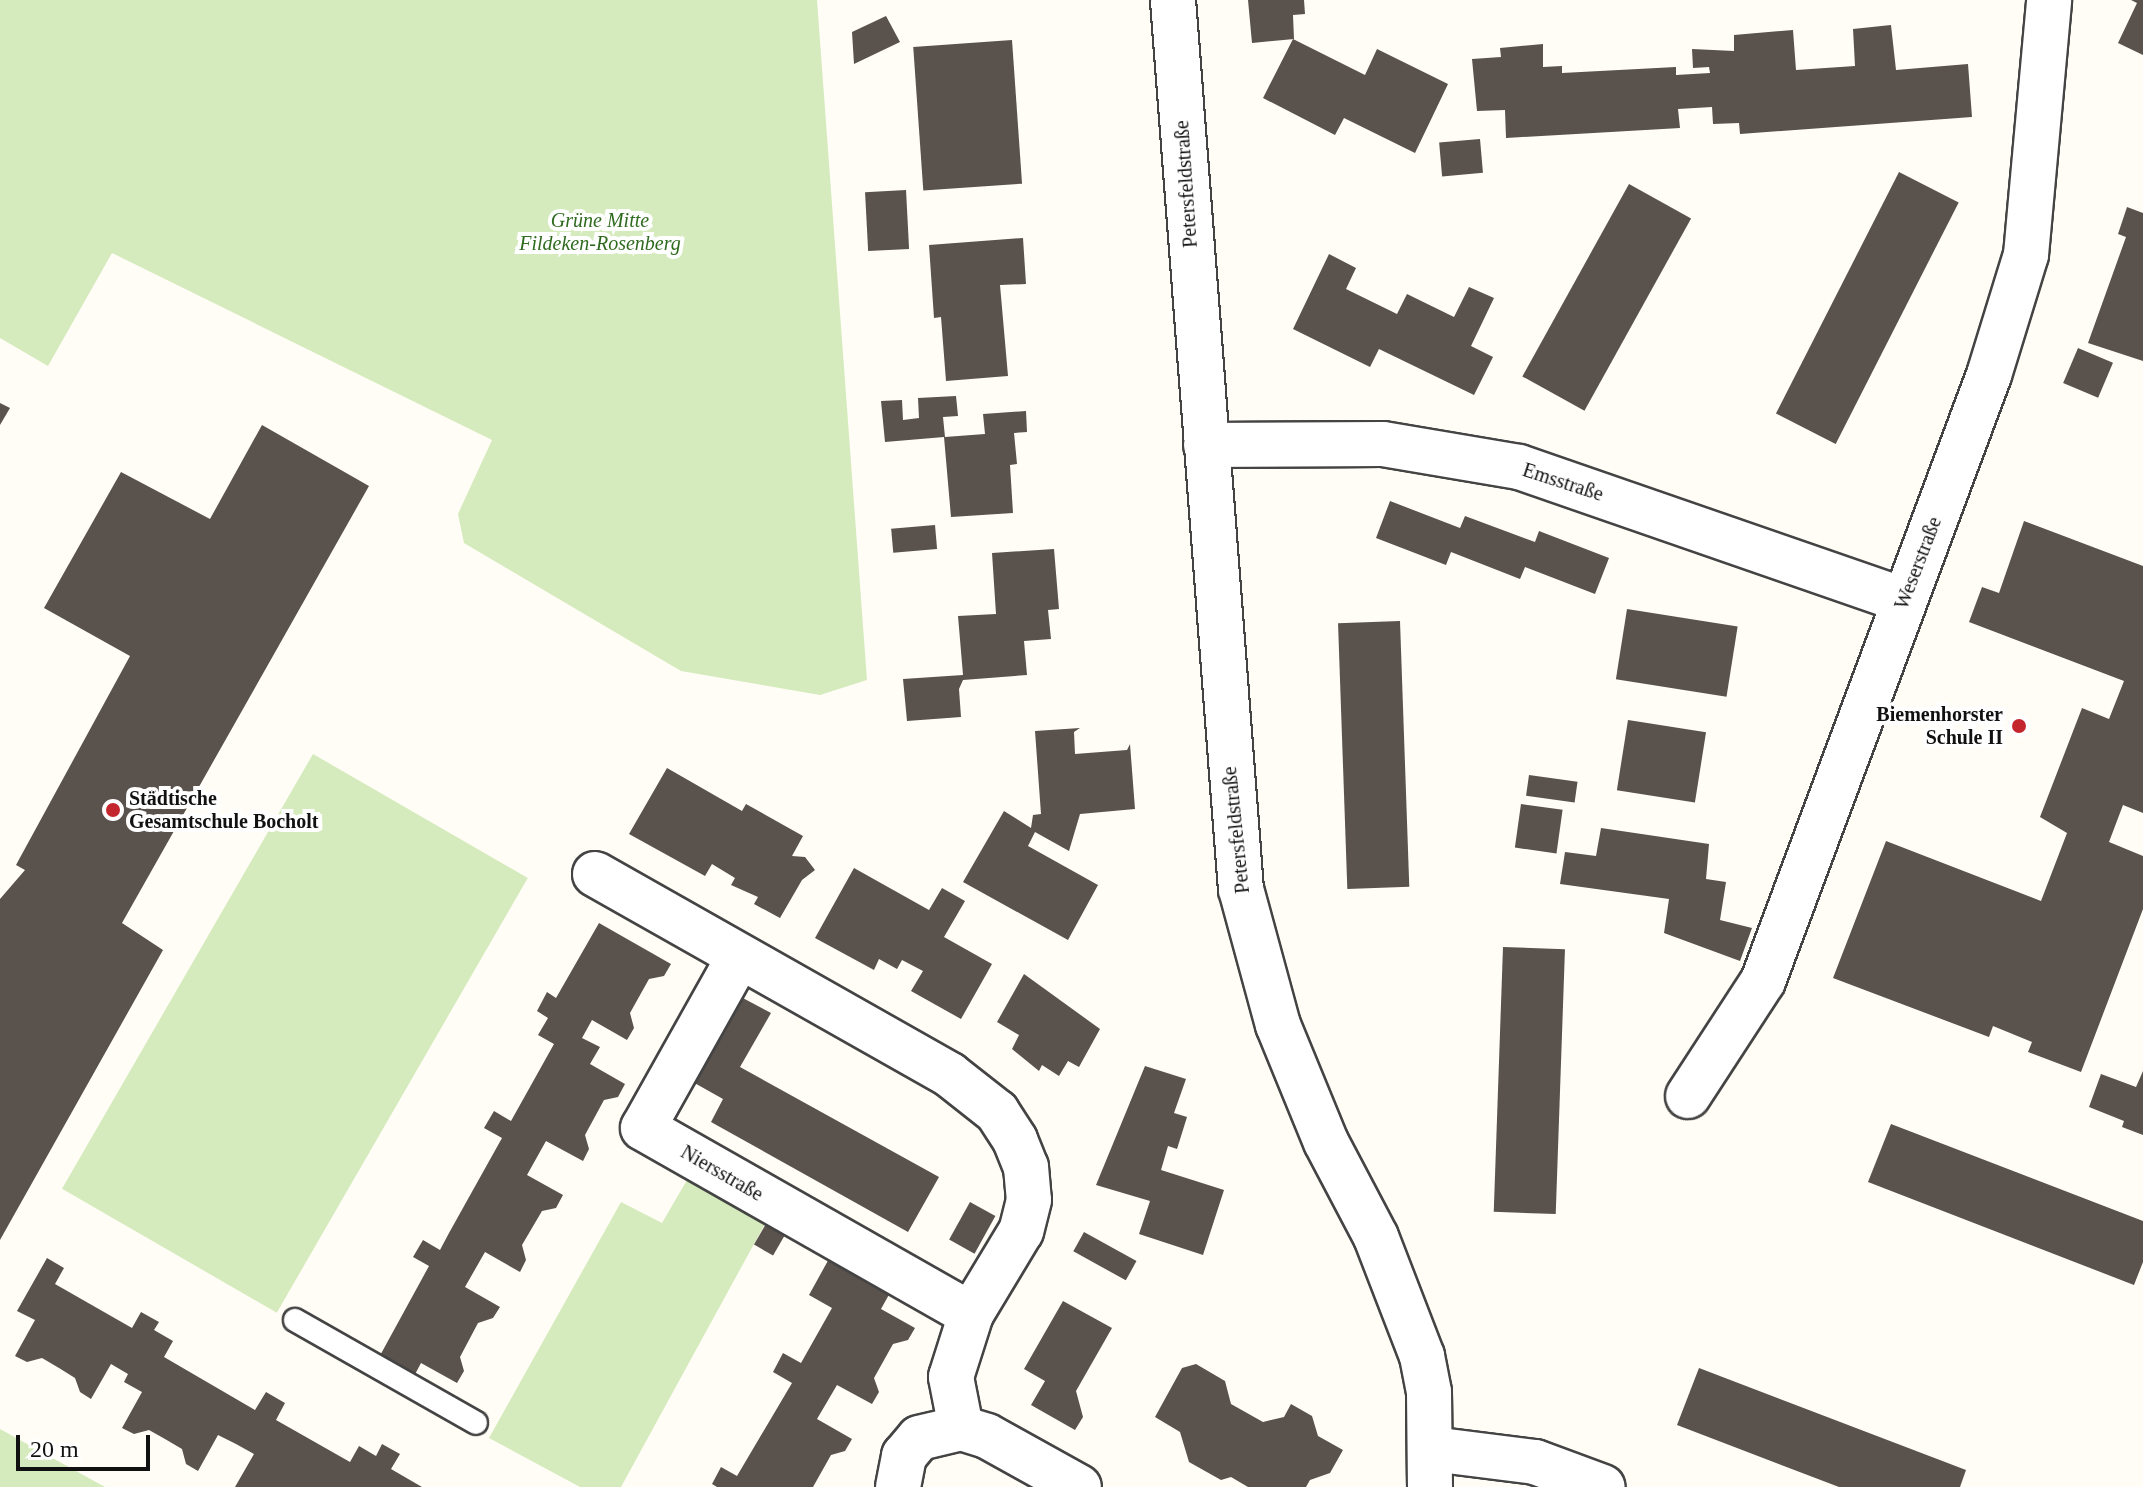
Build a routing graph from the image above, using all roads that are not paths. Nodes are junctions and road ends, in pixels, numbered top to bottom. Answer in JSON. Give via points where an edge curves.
{"nodes":[{"id":1,"x":1173,"y":0,"type":"edge"},
{"id":2,"x":2049,"y":0,"type":"edge"},
{"id":3,"x":1206,"y":445,"type":"junction"},
{"id":4,"x":1904,"y":600,"type":"junction"},
{"id":5,"x":595,"y":874,"type":"dead end"},
{"id":6,"x":739,"y":957,"type":"junction"},
{"id":7,"x":1688,"y":1096,"type":"dead end"},
{"id":8,"x":971,"y":1314,"type":"junction"},
{"id":9,"x":295,"y":1320,"type":"dead end"},
{"id":10,"x":476,"y":1423,"type":"dead end"},
{"id":11,"x":961,"y":1428,"type":"junction"},
{"id":12,"x":1431,"y":1468,"type":"edge"},
{"id":13,"x":898,"y":1487,"type":"edge"},
{"id":14,"x":1079,"y":1487,"type":"edge"},
{"id":15,"x":1603,"y":1487,"type":"edge"}],
"edges":[{"from":1,"to":3,"type":"street","name":"Petersfeldstraße"},
{"from":2,"to":4,"type":"street","name":"Weserstraße","via":[[2026,255],[1989,375]]},
{"from":3,"to":4,"type":"street","name":"Emsstraße","via":[[1383,444],[1519,467]]},
{"from":3,"to":12,"type":"street","name":"Petersfeldstraße","via":[[1241,889],[1278,1025],[1326,1142],[1376,1237],[1422,1356]]},
{"from":4,"to":7,"type":"street","name":"Weserstraße","via":[[1763,981]]},
{"from":5,"to":6,"type":"street"},
{"from":6,"to":8,"type":"street","via":[[950,1075],[997,1112],[1026,1167],[1029,1200],[1021,1231]]},
{"from":6,"to":8,"type":"street","name":"Niersstraße","via":[[643,1128]]},
{"from":8,"to":11,"type":"street","via":[[951,1377]]},
{"from":9,"to":10,"type":"lane"},
{"from":11,"to":13,"type":"street","via":[[919,1438],[904,1456]]},
{"from":11,"to":14,"type":"street","via":[[987,1436]]},
{"from":12,"to":15,"type":"street","name":"Petersfeldstraße","via":[[1535,1462]]}]}
